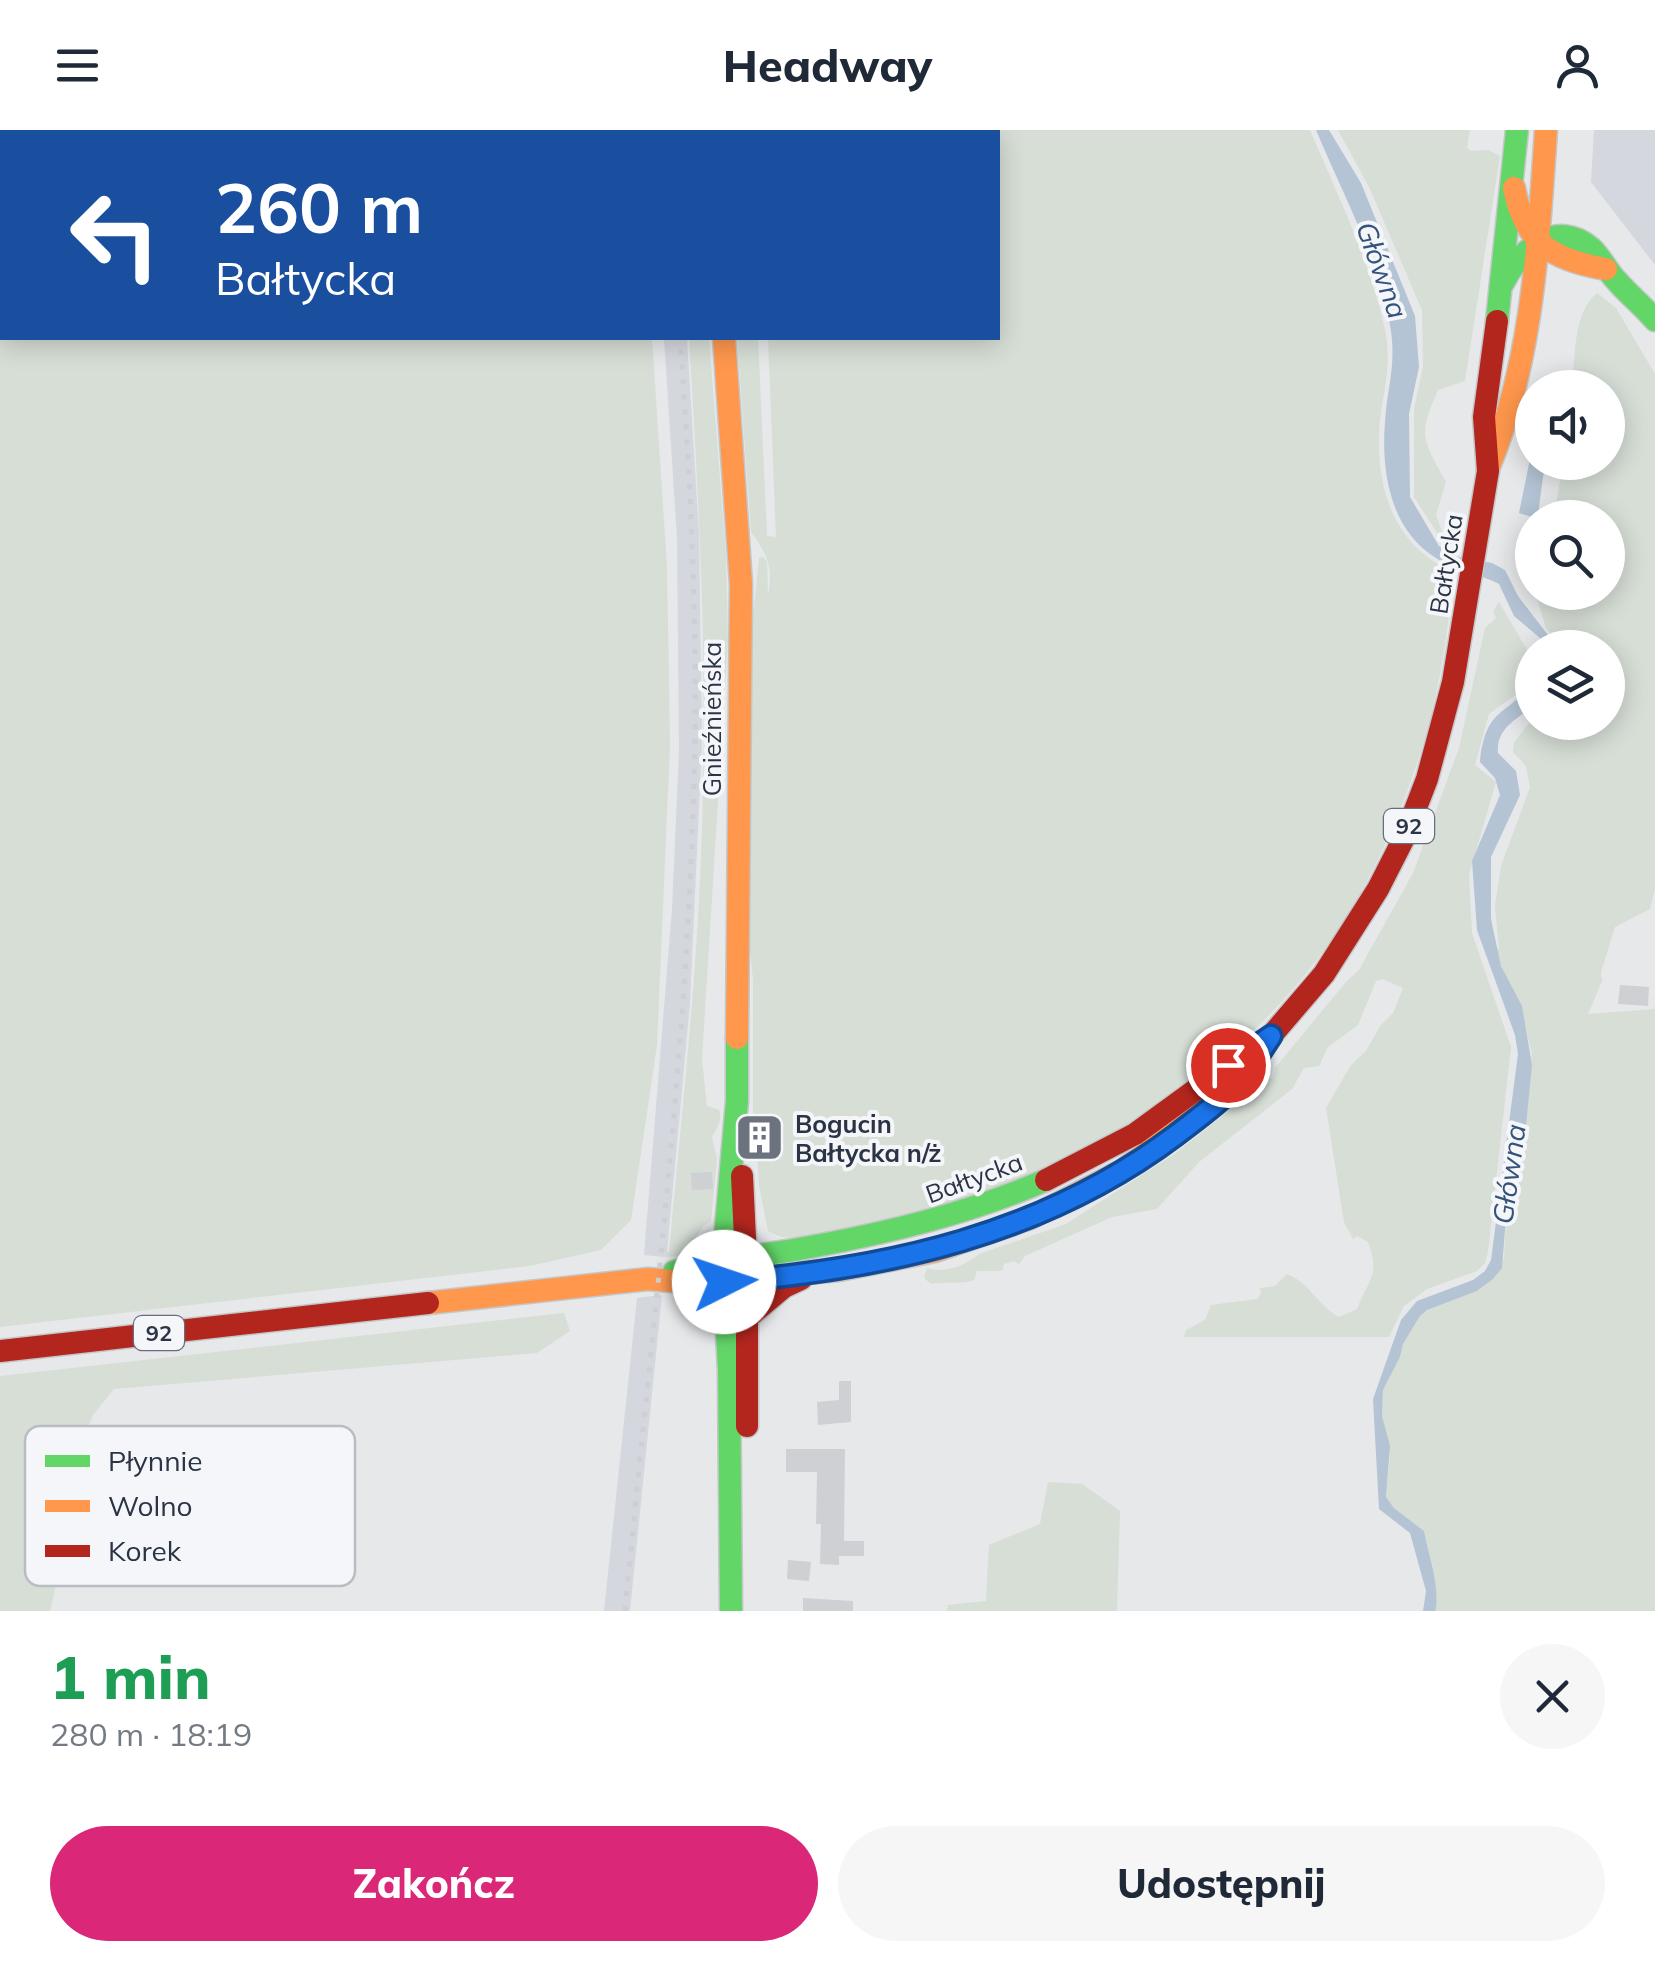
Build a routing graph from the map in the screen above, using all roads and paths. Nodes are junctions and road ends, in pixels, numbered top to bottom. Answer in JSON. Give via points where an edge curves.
{"nodes":[{"id":1,"x":1516,"y":130,"type":"edge"},
{"id":2,"x":1546,"y":130,"type":"edge"},
{"id":3,"x":1513,"y":174,"type":"junction"},
{"id":4,"x":1543,"y":177,"type":"junction"},
{"id":5,"x":1571,"y":238,"type":"junction"},
{"id":6,"x":1537,"y":241,"type":"junction"},
{"id":7,"x":1598,"y":267,"type":"junction"},
{"id":8,"x":1502,"y":286,"type":"junction"},
{"id":9,"x":1655,"y":320,"type":"edge"},
{"id":10,"x":1526,"y":329,"type":"junction"},
{"id":11,"x":724,"y":340,"type":"edge"},
{"id":12,"x":1488,"y":471,"type":"junction"},
{"id":13,"x":1271,"y":1036,"type":"junction"},
{"id":14,"x":735,"y":1269,"type":"junction"},
{"id":15,"x":812,"y":1274,"type":"junction"},
{"id":16,"x":747,"y":1318,"type":"junction"},
{"id":17,"x":0,"y":1351,"type":"edge"},
{"id":18,"x":731,"y":1611,"type":"edge"},
{"id":19,"x":746,"y":1611,"type":"edge"}],
"edges":[{"from":1,"to":3,"type":"main road","name":"Bałtycka","number":"92"},
{"from":2,"to":4,"type":"main road","name":"Bałtycka","number":"92"},
{"from":3,"to":6,"type":"main road","via":[[1518,208]]},
{"from":3,"to":8,"type":"main road","name":"Bałtycka","number":"92"},
{"from":4,"to":5,"type":"main road","via":[[1549,210]]},
{"from":4,"to":6,"type":"main road","name":"Bałtycka","number":"92"},
{"from":5,"to":6,"type":"main road"},
{"from":5,"to":7,"type":"main road","via":[[1591,248]]},
{"from":6,"to":7,"type":"main road","via":[[1554,256]]},
{"from":6,"to":8,"type":"main road","via":[[1512,263]]},
{"from":6,"to":10,"type":"main road","name":"Bałtycka","number":"92"},
{"from":7,"to":9,"type":"main road"},
{"from":7,"to":10,"type":"main road","via":[[1556,274]]},
{"from":8,"to":12,"type":"main road","name":"Bałtycka","number":"92","via":[[1484,417]]},
{"from":10,"to":12,"type":"main road","name":"Bałtycka","number":"92","via":[[1509,420]]},
{"from":11,"to":14,"type":"main road","name":"Gnieźnieńska","via":[[741,584]]},
{"from":12,"to":13,"type":"main road","name":"Bałtycka","number":"92","via":[[1446,711],[1405,836],[1341,950]]},
{"from":13,"to":14,"type":"main road","name":"Bałtycka","number":"92","via":[[1158,1120],[1033,1187],[904,1230]]},
{"from":13,"to":15,"type":"main road","name":"Bałtycka","number":"92","via":[[1240,1081],[1212,1106],[1154,1152],[1078,1196],[961,1243]]},
{"from":14,"to":15,"type":"main road","name":"Bałtycka","number":"92"},
{"from":14,"to":16,"type":"main road","name":"Gnieźnieńska"},
{"from":14,"to":17,"type":"main road","name":"Bałtycka","number":"92"},
{"from":14,"to":18,"type":"main road","name":"Gnieźnieńska"},
{"from":15,"to":16,"type":"main road"},
{"from":16,"to":19,"type":"main road","name":"Gnieźnieńska"}]}
